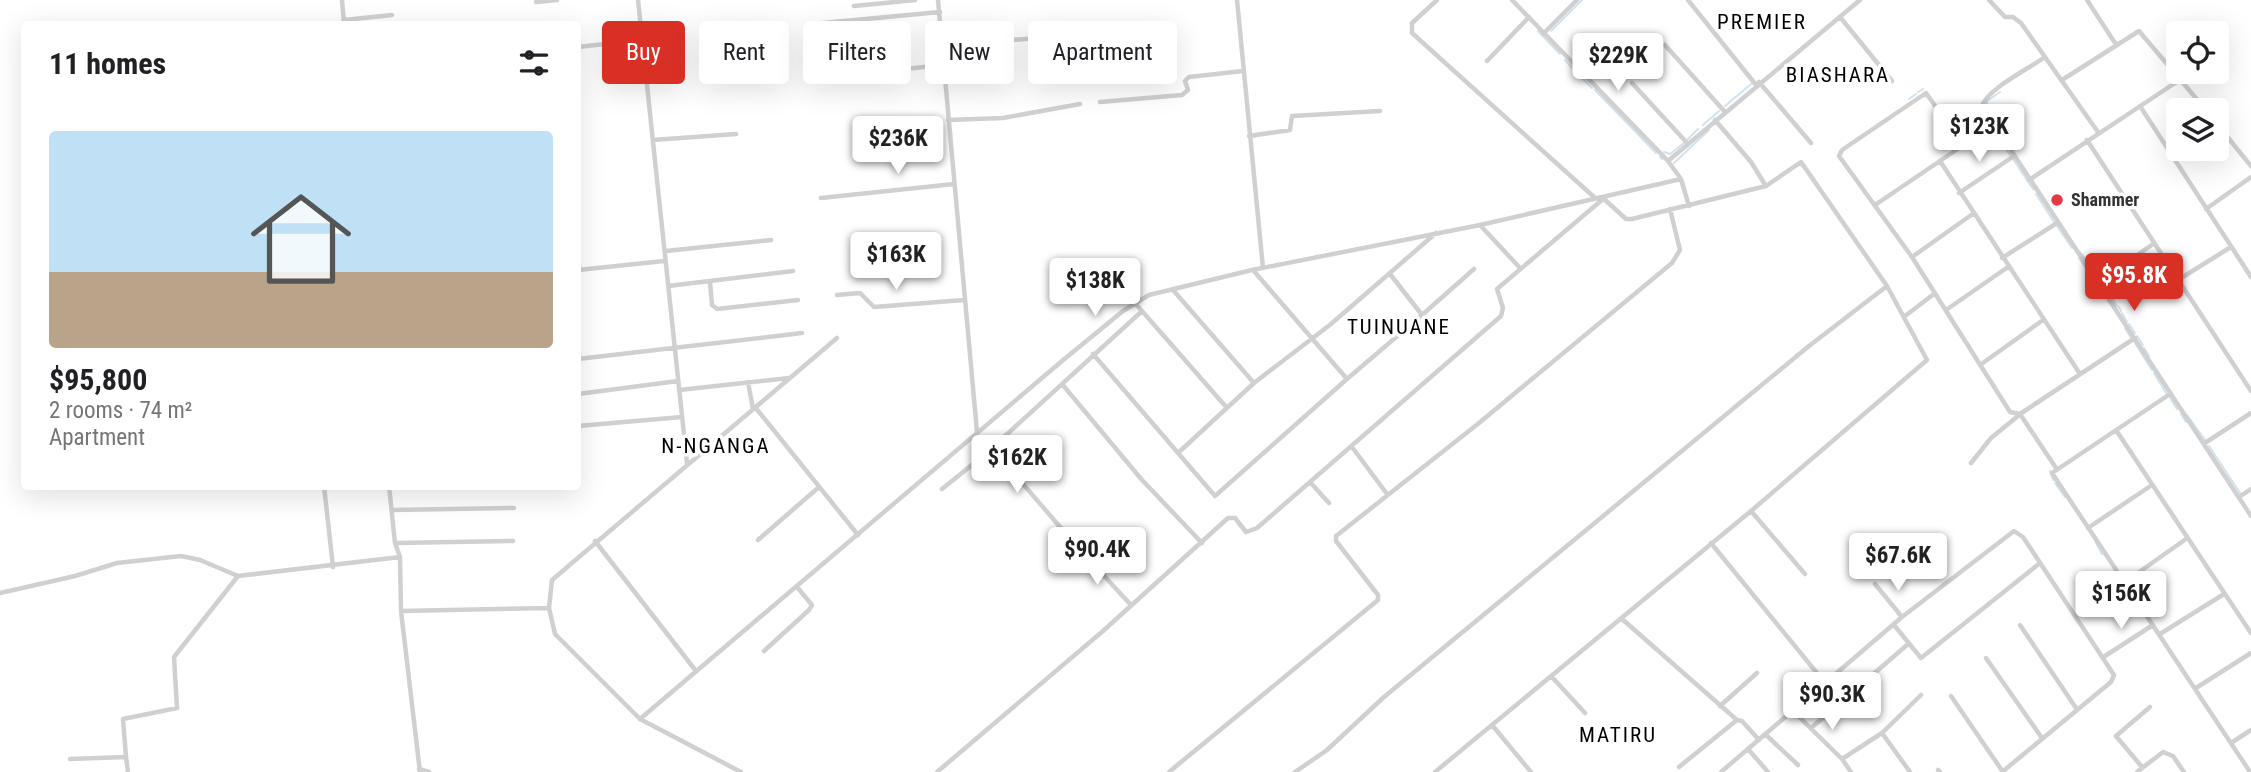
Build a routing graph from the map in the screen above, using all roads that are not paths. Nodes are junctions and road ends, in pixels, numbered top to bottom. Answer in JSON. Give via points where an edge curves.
{"nodes":[{"id":1,"x":342,"y":0,"type":"edge"},
{"id":2,"x":558,"y":0,"type":"edge"},
{"id":3,"x":638,"y":0,"type":"edge"},
{"id":4,"x":915,"y":0,"type":"edge"},
{"id":5,"x":937,"y":0,"type":"edge"},
{"id":6,"x":1237,"y":0,"type":"edge"},
{"id":7,"x":1437,"y":0,"type":"edge"},
{"id":8,"x":1512,"y":0,"type":"edge"},
{"id":9,"x":1577,"y":0,"type":"edge"},
{"id":10,"x":1688,"y":0,"type":"edge"},
{"id":11,"x":1860,"y":0,"type":"edge"},
{"id":12,"x":1989,"y":0,"type":"edge"},
{"id":13,"x":2087,"y":0,"type":"edge"},
{"id":14,"x":536,"y":2,"type":"dead end"},
{"id":15,"x":854,"y":6,"type":"dead end"},
{"id":16,"x":940,"y":12,"type":"junction"},
{"id":17,"x":392,"y":15,"type":"dead end"},
{"id":18,"x":1529,"y":17,"type":"junction"},
{"id":19,"x":1840,"y":17,"type":"junction"},
{"id":20,"x":344,"y":21,"type":"edge"},
{"id":21,"x":351,"y":21,"type":"edge"},
{"id":22,"x":640,"y":21,"type":"edge"},
{"id":23,"x":844,"y":21,"type":"edge"},
{"id":24,"x":941,"y":21,"type":"edge"},
{"id":25,"x":1543,"y":34,"type":"junction"},
{"id":26,"x":2115,"y":43,"type":"junction"},
{"id":27,"x":602,"y":44,"type":"edge"},
{"id":28,"x":1665,"y":45,"type":"dead end"},
{"id":29,"x":581,"y":47,"type":"edge"},
{"id":30,"x":2045,"y":57,"type":"junction"},
{"id":31,"x":1488,"y":61,"type":"dead end"},
{"id":32,"x":2166,"y":62,"type":"edge"},
{"id":33,"x":1243,"y":71,"type":"junction"},
{"id":34,"x":2062,"y":80,"type":"junction"},
{"id":35,"x":1892,"y":81,"type":"dead end"},
{"id":36,"x":1632,"y":83,"type":"dead end"},
{"id":37,"x":647,"y":84,"type":"edge"},
{"id":38,"x":945,"y":84,"type":"edge"},
{"id":39,"x":1757,"y":84,"type":"junction"},
{"id":40,"x":2173,"y":84,"type":"edge"},
{"id":41,"x":2185,"y":84,"type":"edge"},
{"id":42,"x":2196,"y":98,"type":"edge"},
{"id":43,"x":1100,"y":102,"type":"dead end"},
{"id":44,"x":1080,"y":104,"type":"dead end"},
{"id":45,"x":2140,"y":106,"type":"junction"},
{"id":46,"x":1380,"y":111,"type":"dead end"},
{"id":47,"x":1725,"y":111,"type":"junction"},
{"id":48,"x":948,"y":120,"type":"junction"},
{"id":49,"x":1715,"y":120,"type":"junction"},
{"id":50,"x":1993,"y":125,"type":"junction"},
{"id":51,"x":2098,"y":132,"type":"junction"},
{"id":52,"x":736,"y":134,"type":"dead end"},
{"id":53,"x":1250,"y":136,"type":"junction"},
{"id":54,"x":2229,"y":139,"type":"edge"},
{"id":55,"x":653,"y":140,"type":"junction"},
{"id":56,"x":2087,"y":140,"type":"junction"},
{"id":57,"x":1811,"y":143,"type":"dead end"},
{"id":58,"x":1688,"y":144,"type":"junction"},
{"id":59,"x":1963,"y":145,"type":"junction"},
{"id":60,"x":2014,"y":156,"type":"junction"},
{"id":61,"x":1668,"y":161,"type":"junction"},
{"id":62,"x":1940,"y":162,"type":"junction"},
{"id":63,"x":2251,"y":166,"type":"edge"},
{"id":64,"x":2251,"y":177,"type":"edge"},
{"id":65,"x":1681,"y":178,"type":"junction"},
{"id":66,"x":2029,"y":180,"type":"junction"},
{"id":67,"x":954,"y":184,"type":"junction"},
{"id":68,"x":1766,"y":186,"type":"junction"},
{"id":69,"x":1959,"y":193,"type":"junction"},
{"id":70,"x":1594,"y":197,"type":"junction"},
{"id":71,"x":821,"y":198,"type":"dead end"},
{"id":72,"x":1603,"y":198,"type":"junction"},
{"id":73,"x":1594,"y":204,"type":"junction"},
{"id":74,"x":1875,"y":205,"type":"junction"},
{"id":75,"x":1689,"y":206,"type":"junction"},
{"id":76,"x":1670,"y":209,"type":"junction"},
{"id":77,"x":2206,"y":209,"type":"junction"},
{"id":78,"x":1974,"y":213,"type":"junction"},
{"id":79,"x":2057,"y":223,"type":"junction"},
{"id":80,"x":1479,"y":225,"type":"junction"},
{"id":81,"x":1436,"y":233,"type":"junction"},
{"id":82,"x":771,"y":240,"type":"dead end"},
{"id":83,"x":2154,"y":244,"type":"junction"},
{"id":84,"x":2231,"y":247,"type":"junction"},
{"id":85,"x":666,"y":251,"type":"junction"},
{"id":86,"x":1912,"y":257,"type":"junction"},
{"id":87,"x":2003,"y":258,"type":"junction"},
{"id":88,"x":664,"y":261,"type":"junction"},
{"id":89,"x":2008,"y":267,"type":"junction"},
{"id":90,"x":1263,"y":268,"type":"junction"},
{"id":91,"x":1520,"y":268,"type":"junction"},
{"id":92,"x":1474,"y":269,"type":"dead end"},
{"id":93,"x":581,"y":270,"type":"edge"},
{"id":94,"x":1252,"y":270,"type":"junction"},
{"id":95,"x":793,"y":271,"type":"dead end"},
{"id":96,"x":1390,"y":274,"type":"junction"},
{"id":97,"x":2251,"y":277,"type":"edge"},
{"id":98,"x":2178,"y":280,"type":"junction"},
{"id":99,"x":710,"y":282,"type":"junction"},
{"id":100,"x":2099,"y":282,"type":"junction"},
{"id":101,"x":668,"y":286,"type":"junction"},
{"id":102,"x":1887,"y":286,"type":"junction"},
{"id":103,"x":1173,"y":290,"type":"junction"},
{"id":104,"x":1934,"y":294,"type":"junction"},
{"id":105,"x":837,"y":295,"type":"dead end"},
{"id":106,"x":799,"y":300,"type":"dead end"},
{"id":107,"x":964,"y":300,"type":"junction"},
{"id":108,"x":1135,"y":303,"type":"junction"},
{"id":109,"x":1946,"y":310,"type":"junction"},
{"id":110,"x":1141,"y":312,"type":"junction"},
{"id":111,"x":1422,"y":314,"type":"junction"},
{"id":112,"x":1905,"y":316,"type":"junction"},
{"id":113,"x":2043,"y":320,"type":"junction"},
{"id":114,"x":803,"y":333,"type":"dead end"},
{"id":115,"x":837,"y":338,"type":"dead end"},
{"id":116,"x":2135,"y":338,"type":"junction"},
{"id":117,"x":1309,"y":339,"type":"junction"},
{"id":118,"x":675,"y":348,"type":"junction"},
{"id":119,"x":1093,"y":354,"type":"junction"},
{"id":120,"x":581,"y":359,"type":"edge"},
{"id":121,"x":1980,"y":365,"type":"junction"},
{"id":122,"x":2080,"y":374,"type":"junction"},
{"id":123,"x":790,"y":378,"type":"junction"},
{"id":124,"x":1347,"y":379,"type":"junction"},
{"id":125,"x":678,"y":381,"type":"junction"},
{"id":126,"x":748,"y":382,"type":"junction"},
{"id":127,"x":1254,"y":383,"type":"junction"},
{"id":128,"x":1062,"y":384,"type":"junction"},
{"id":129,"x":679,"y":390,"type":"junction"},
{"id":130,"x":2251,"y":391,"type":"edge"},
{"id":131,"x":581,"y":394,"type":"edge"},
{"id":132,"x":2170,"y":394,"type":"junction"},
{"id":133,"x":754,"y":408,"type":"junction"},
{"id":134,"x":1227,"y":408,"type":"junction"},
{"id":135,"x":2251,"y":412,"type":"edge"},
{"id":136,"x":2019,"y":415,"type":"junction"},
{"id":137,"x":682,"y":417,"type":"junction"},
{"id":138,"x":581,"y":426,"type":"edge"},
{"id":139,"x":2116,"y":430,"type":"junction"},
{"id":140,"x":977,"y":432,"type":"junction"},
{"id":141,"x":2205,"y":443,"type":"junction"},
{"id":142,"x":991,"y":447,"type":"junction"},
{"id":143,"x":1352,"y":447,"type":"junction"},
{"id":144,"x":1178,"y":453,"type":"junction"},
{"id":145,"x":687,"y":463,"type":"junction"},
{"id":146,"x":1971,"y":463,"type":"dead end"},
{"id":147,"x":2056,"y":468,"type":"junction"},
{"id":148,"x":1310,"y":482,"type":"junction"},
{"id":149,"x":2152,"y":485,"type":"junction"},
{"id":150,"x":819,"y":487,"type":"junction"},
{"id":151,"x":942,"y":489,"type":"dead end"},
{"id":152,"x":2251,"y":489,"type":"edge"},
{"id":153,"x":324,"y":490,"type":"edge"},
{"id":154,"x":390,"y":490,"type":"edge"},
{"id":155,"x":1387,"y":494,"type":"junction"},
{"id":156,"x":2239,"y":497,"type":"junction"},
{"id":157,"x":1329,"y":503,"type":"dead end"},
{"id":158,"x":514,"y":508,"type":"dead end"},
{"id":159,"x":392,"y":510,"type":"junction"},
{"id":160,"x":1751,"y":511,"type":"junction"},
{"id":161,"x":2251,"y":516,"type":"edge"},
{"id":162,"x":2088,"y":527,"type":"junction"},
{"id":163,"x":1061,"y":528,"type":"dead end"},
{"id":164,"x":858,"y":535,"type":"junction"},
{"id":165,"x":2186,"y":539,"type":"junction"},
{"id":166,"x":758,"y":540,"type":"dead end"},
{"id":167,"x":513,"y":541,"type":"dead end"},
{"id":168,"x":595,"y":541,"type":"junction"},
{"id":169,"x":395,"y":543,"type":"junction"},
{"id":170,"x":1202,"y":543,"type":"junction"},
{"id":171,"x":1711,"y":543,"type":"junction"},
{"id":172,"x":1082,"y":552,"type":"dead end"},
{"id":173,"x":400,"y":557,"type":"junction"},
{"id":174,"x":2040,"y":563,"type":"junction"},
{"id":175,"x":333,"y":567,"type":"junction"},
{"id":176,"x":1805,"y":574,"type":"dead end"},
{"id":177,"x":238,"y":576,"type":"junction"},
{"id":178,"x":2125,"y":582,"type":"junction"},
{"id":179,"x":1875,"y":584,"type":"dead end"},
{"id":180,"x":797,"y":587,"type":"junction"},
{"id":181,"x":0,"y":593,"type":"edge"},
{"id":182,"x":2224,"y":594,"type":"junction"},
{"id":183,"x":1131,"y":606,"type":"junction"},
{"id":184,"x":549,"y":608,"type":"junction"},
{"id":185,"x":401,"y":611,"type":"junction"},
{"id":186,"x":1902,"y":617,"type":"junction"},
{"id":187,"x":1622,"y":619,"type":"junction"},
{"id":188,"x":1893,"y":625,"type":"junction"},
{"id":189,"x":2020,"y":625,"type":"dead end"},
{"id":190,"x":2153,"y":625,"type":"junction"},
{"id":191,"x":2251,"y":633,"type":"edge"},
{"id":192,"x":2160,"y":634,"type":"junction"},
{"id":193,"x":1907,"y":645,"type":"junction"},
{"id":194,"x":764,"y":651,"type":"dead end"},
{"id":195,"x":2251,"y":653,"type":"edge"},
{"id":196,"x":2105,"y":656,"type":"junction"},
{"id":197,"x":1986,"y":658,"type":"dead end"},
{"id":198,"x":696,"y":671,"type":"junction"},
{"id":199,"x":1757,"y":673,"type":"dead end"},
{"id":200,"x":1552,"y":677,"type":"junction"},
{"id":201,"x":1825,"y":683,"type":"junction"},
{"id":202,"x":2196,"y":688,"type":"junction"},
{"id":203,"x":1921,"y":695,"type":"dead end"},
{"id":204,"x":1951,"y":696,"type":"dead end"},
{"id":205,"x":1720,"y":706,"type":"junction"},
{"id":206,"x":2150,"y":707,"type":"dead end"},
{"id":207,"x":2076,"y":708,"type":"junction"},
{"id":208,"x":1792,"y":710,"type":"junction"},
{"id":209,"x":1585,"y":713,"type":"dead end"},
{"id":210,"x":640,"y":719,"type":"junction"},
{"id":211,"x":1737,"y":720,"type":"junction"},
{"id":212,"x":1492,"y":725,"type":"junction"},
{"id":213,"x":1811,"y":728,"type":"junction"},
{"id":214,"x":2251,"y":730,"type":"edge"},
{"id":215,"x":1882,"y":733,"type":"junction"},
{"id":216,"x":1765,"y":734,"type":"junction"},
{"id":217,"x":2042,"y":738,"type":"junction"},
{"id":218,"x":1759,"y":740,"type":"junction"},
{"id":219,"x":2231,"y":743,"type":"junction"},
{"id":220,"x":1748,"y":749,"type":"junction"},
{"id":221,"x":126,"y":757,"type":"junction"},
{"id":222,"x":70,"y":759,"type":"dead end"},
{"id":223,"x":1842,"y":759,"type":"junction"},
{"id":224,"x":1797,"y":765,"type":"dead end"},
{"id":225,"x":1679,"y":767,"type":"dead end"},
{"id":226,"x":2142,"y":767,"type":"junction"},
{"id":227,"x":420,"y":770,"type":"edge"},
{"id":228,"x":128,"y":772,"type":"edge"},
{"id":229,"x":429,"y":772,"type":"edge"},
{"id":230,"x":741,"y":772,"type":"edge"},
{"id":231,"x":937,"y":772,"type":"edge"},
{"id":232,"x":1169,"y":772,"type":"edge"},
{"id":233,"x":1295,"y":772,"type":"edge"},
{"id":234,"x":1435,"y":772,"type":"edge"},
{"id":235,"x":1531,"y":772,"type":"edge"},
{"id":236,"x":1721,"y":772,"type":"edge"},
{"id":237,"x":1768,"y":772,"type":"edge"},
{"id":238,"x":1851,"y":772,"type":"edge"},
{"id":239,"x":1910,"y":772,"type":"edge"},
{"id":240,"x":2003,"y":772,"type":"edge"},
{"id":241,"x":2137,"y":772,"type":"edge"},
{"id":242,"x":2184,"y":772,"type":"edge"},
{"id":243,"x":2250,"y":772,"type":"edge"}],
"edges":[{"from":1,"to":20,"type":"street"},
{"from":2,"to":14,"type":"street"},
{"from":3,"to":22,"type":"street"},
{"from":4,"to":15,"type":"street"},
{"from":5,"to":16,"type":"street"},
{"from":6,"to":33,"type":"street"},
{"from":7,"to":70,"type":"street","via":[[1412,23],[1412,33]]},
{"from":8,"to":18,"type":"street"},
{"from":9,"to":25,"type":"street"},
{"from":10,"to":39,"type":"street"},
{"from":11,"to":19,"type":"street"},
{"from":12,"to":30,"type":"street","via":[[2005,17],[2018,19]]},
{"from":13,"to":26,"type":"street"},
{"from":16,"to":23,"type":"street"},
{"from":16,"to":24,"type":"street"},
{"from":17,"to":21,"type":"street"},
{"from":18,"to":25,"type":"street"},
{"from":18,"to":31,"type":"street"},
{"from":19,"to":35,"type":"street"},
{"from":19,"to":39,"type":"street"},
{"from":25,"to":61,"type":"street"},
{"from":26,"to":32,"type":"street","via":[[2139,31]]},
{"from":26,"to":34,"type":"street"},
{"from":27,"to":29,"type":"street"},
{"from":28,"to":47,"type":"street"},
{"from":30,"to":34,"type":"street"},
{"from":30,"to":50,"type":"street","via":[[1986,98],[1982,106]]},
{"from":33,"to":43,"type":"street","via":[[1189,77],[1185,81],[1188,90],[1182,95]]},
{"from":33,"to":53,"type":"street"},
{"from":34,"to":51,"type":"street"},
{"from":36,"to":58,"type":"street"},
{"from":37,"to":55,"type":"street"},
{"from":38,"to":48,"type":"street"},
{"from":39,"to":47,"type":"street"},
{"from":39,"to":57,"type":"street"},
{"from":40,"to":45,"type":"street"},
{"from":41,"to":42,"type":"street"},
{"from":44,"to":48,"type":"street","via":[[1003,118]]},
{"from":45,"to":51,"type":"street"},
{"from":45,"to":77,"type":"street"},
{"from":46,"to":53,"type":"street","via":[[1293,116],[1290,130]]},
{"from":47,"to":49,"type":"street"},
{"from":48,"to":67,"type":"street"},
{"from":49,"to":58,"type":"street"},
{"from":49,"to":68,"type":"street"},
{"from":50,"to":59,"type":"street"},
{"from":50,"to":60,"type":"street"},
{"from":51,"to":56,"type":"street"},
{"from":52,"to":55,"type":"street"},
{"from":53,"to":90,"type":"street"},
{"from":54,"to":63,"type":"street"},
{"from":55,"to":85,"type":"street"},
{"from":56,"to":66,"type":"street"},
{"from":56,"to":83,"type":"street"},
{"from":58,"to":61,"type":"street"},
{"from":59,"to":62,"type":"street"},
{"from":59,"to":74,"type":"street","via":[[1924,93],[1839,152]]},
{"from":60,"to":66,"type":"street"},
{"from":60,"to":69,"type":"street"},
{"from":61,"to":65,"type":"street"},
{"from":62,"to":69,"type":"street"},
{"from":62,"to":74,"type":"street"},
{"from":64,"to":77,"type":"street"},
{"from":65,"to":72,"type":"street"},
{"from":65,"to":75,"type":"street"},
{"from":66,"to":79,"type":"street"},
{"from":67,"to":71,"type":"street"},
{"from":67,"to":107,"type":"street"},
{"from":68,"to":75,"type":"street"},
{"from":68,"to":102,"type":"street","via":[[1803,163]]},
{"from":69,"to":78,"type":"street"},
{"from":70,"to":72,"type":"street"},
{"from":70,"to":73,"type":"street"},
{"from":70,"to":80,"type":"street"},
{"from":72,"to":73,"type":"street"},
{"from":72,"to":76,"type":"street","via":[[1626,219]]},
{"from":73,"to":91,"type":"street"},
{"from":74,"to":86,"type":"street"},
{"from":75,"to":76,"type":"street"},
{"from":76,"to":155,"type":"street","via":[[1680,250],[1672,263]]},
{"from":77,"to":84,"type":"street"},
{"from":78,"to":86,"type":"street"},
{"from":78,"to":87,"type":"street"},
{"from":79,"to":87,"type":"street"},
{"from":79,"to":100,"type":"street"},
{"from":80,"to":81,"type":"street"},
{"from":80,"to":91,"type":"street"},
{"from":81,"to":90,"type":"street"},
{"from":81,"to":96,"type":"street"},
{"from":82,"to":85,"type":"street"},
{"from":83,"to":98,"type":"street"},
{"from":83,"to":100,"type":"street"},
{"from":84,"to":97,"type":"street"},
{"from":84,"to":98,"type":"street"},
{"from":85,"to":88,"type":"street"},
{"from":86,"to":104,"type":"street"},
{"from":87,"to":89,"type":"street"},
{"from":88,"to":93,"type":"street"},
{"from":88,"to":101,"type":"street"},
{"from":89,"to":109,"type":"street"},
{"from":89,"to":113,"type":"street"},
{"from":90,"to":94,"type":"street"},
{"from":91,"to":143,"type":"street","via":[[1497,289],[1501,316]]},
{"from":92,"to":111,"type":"street"},
{"from":94,"to":103,"type":"street"},
{"from":94,"to":117,"type":"street"},
{"from":95,"to":99,"type":"street"},
{"from":96,"to":111,"type":"street"},
{"from":96,"to":117,"type":"street"},
{"from":98,"to":130,"type":"street"},
{"from":99,"to":101,"type":"street"},
{"from":99,"to":106,"type":"street","via":[[712,305],[717,309]]},
{"from":100,"to":116,"type":"street"},
{"from":101,"to":118,"type":"street"},
{"from":102,"to":112,"type":"street"},
{"from":102,"to":233,"type":"street"},
{"from":103,"to":108,"type":"street"},
{"from":103,"to":127,"type":"street"},
{"from":104,"to":109,"type":"street"},
{"from":104,"to":112,"type":"street"},
{"from":105,"to":107,"type":"street","via":[[860,293],[874,307]]},
{"from":107,"to":140,"type":"street"},
{"from":108,"to":110,"type":"street"},
{"from":108,"to":140,"type":"street"},
{"from":109,"to":121,"type":"street"},
{"from":110,"to":119,"type":"street"},
{"from":110,"to":134,"type":"street"},
{"from":111,"to":124,"type":"street"},
{"from":112,"to":160,"type":"street","via":[[1927,360]]},
{"from":113,"to":121,"type":"street"},
{"from":113,"to":122,"type":"street"},
{"from":114,"to":118,"type":"street"},
{"from":115,"to":123,"type":"street"},
{"from":116,"to":122,"type":"street"},
{"from":116,"to":132,"type":"street"},
{"from":117,"to":124,"type":"street"},
{"from":117,"to":127,"type":"street"},
{"from":118,"to":120,"type":"street"},
{"from":118,"to":125,"type":"street"},
{"from":119,"to":128,"type":"street"},
{"from":119,"to":144,"type":"street"},
{"from":121,"to":136,"type":"street","via":[[2010,412]]},
{"from":122,"to":136,"type":"street"},
{"from":123,"to":126,"type":"street"},
{"from":123,"to":133,"type":"street"},
{"from":124,"to":144,"type":"street","via":[[1215,496]]},
{"from":125,"to":129,"type":"street"},
{"from":125,"to":131,"type":"street"},
{"from":126,"to":129,"type":"street"},
{"from":126,"to":133,"type":"street"},
{"from":127,"to":134,"type":"street"},
{"from":128,"to":142,"type":"street"},
{"from":128,"to":170,"type":"street"},
{"from":129,"to":137,"type":"street"},
{"from":132,"to":139,"type":"street"},
{"from":132,"to":141,"type":"street"},
{"from":133,"to":145,"type":"street"},
{"from":133,"to":150,"type":"street"},
{"from":134,"to":144,"type":"street"},
{"from":135,"to":141,"type":"street"},
{"from":136,"to":146,"type":"street","via":[[1991,438]]},
{"from":136,"to":147,"type":"street"},
{"from":137,"to":138,"type":"street"},
{"from":137,"to":145,"type":"street"},
{"from":139,"to":147,"type":"street"},
{"from":139,"to":149,"type":"street"},
{"from":140,"to":164,"type":"street"},
{"from":141,"to":156,"type":"street"},
{"from":142,"to":151,"type":"street"},
{"from":142,"to":163,"type":"street"},
{"from":143,"to":148,"type":"street"},
{"from":143,"to":155,"type":"street"},
{"from":145,"to":168,"type":"street"},
{"from":147,"to":162,"type":"street","via":[[2053,476]]},
{"from":148,"to":157,"type":"street"},
{"from":148,"to":170,"type":"street","via":[[1257,528],[1246,532],[1235,518],[1228,518]]},
{"from":149,"to":162,"type":"street"},
{"from":149,"to":165,"type":"street"},
{"from":150,"to":164,"type":"street"},
{"from":150,"to":166,"type":"street"},
{"from":152,"to":156,"type":"street"},
{"from":153,"to":175,"type":"street"},
{"from":154,"to":159,"type":"street"},
{"from":155,"to":232,"type":"street","via":[[1335,539],[1378,600]]},
{"from":156,"to":161,"type":"street"},
{"from":158,"to":159,"type":"street"},
{"from":159,"to":169,"type":"street"},
{"from":160,"to":171,"type":"street"},
{"from":160,"to":176,"type":"street"},
{"from":162,"to":178,"type":"street"},
{"from":164,"to":180,"type":"street"},
{"from":165,"to":178,"type":"street"},
{"from":165,"to":182,"type":"street"},
{"from":167,"to":169,"type":"street"},
{"from":168,"to":184,"type":"street","via":[[552,580]]},
{"from":168,"to":198,"type":"street"},
{"from":169,"to":173,"type":"street"},
{"from":170,"to":183,"type":"street"},
{"from":171,"to":187,"type":"street"},
{"from":171,"to":201,"type":"street"},
{"from":172,"to":183,"type":"street"},
{"from":173,"to":175,"type":"street"},
{"from":173,"to":185,"type":"street"},
{"from":174,"to":186,"type":"street","via":[[2023,537],[2014,530],[2008,532]]},
{"from":174,"to":193,"type":"street","via":[[1928,654],[1921,658]]},
{"from":174,"to":196,"type":"street"},
{"from":175,"to":177,"type":"street"},
{"from":177,"to":181,"type":"street","via":[[181,556],[117,563]]},
{"from":177,"to":221,"type":"street","via":[[174,657],[177,708],[123,719]]},
{"from":178,"to":190,"type":"street"},
{"from":179,"to":186,"type":"street"},
{"from":180,"to":194,"type":"street","via":[[812,605]]},
{"from":180,"to":198,"type":"street"},
{"from":182,"to":191,"type":"street"},
{"from":182,"to":192,"type":"street"},
{"from":183,"to":231,"type":"street"},
{"from":184,"to":185,"type":"street"},
{"from":184,"to":210,"type":"street","via":[[555,634]]},
{"from":185,"to":227,"type":"street"},
{"from":186,"to":188,"type":"street"},
{"from":187,"to":200,"type":"street"},
{"from":187,"to":205,"type":"street"},
{"from":188,"to":193,"type":"street"},
{"from":188,"to":201,"type":"street"},
{"from":189,"to":207,"type":"street"},
{"from":190,"to":192,"type":"street"},
{"from":190,"to":196,"type":"street"},
{"from":192,"to":202,"type":"street"},
{"from":193,"to":213,"type":"street"},
{"from":195,"to":202,"type":"street"},
{"from":196,"to":207,"type":"street","via":[[2113,669],[2111,682]]},
{"from":197,"to":217,"type":"street"},
{"from":198,"to":210,"type":"street"},
{"from":199,"to":205,"type":"street"},
{"from":200,"to":209,"type":"street"},
{"from":200,"to":212,"type":"street"},
{"from":201,"to":208,"type":"street"},
{"from":202,"to":219,"type":"street"},
{"from":203,"to":215,"type":"street"},
{"from":204,"to":240,"type":"street"},
{"from":205,"to":211,"type":"street"},
{"from":206,"to":226,"type":"street","via":[[2116,736]]},
{"from":207,"to":217,"type":"street"},
{"from":208,"to":213,"type":"street"},
{"from":208,"to":216,"type":"street"},
{"from":210,"to":230,"type":"street"},
{"from":211,"to":218,"type":"street"},
{"from":211,"to":225,"type":"street"},
{"from":212,"to":234,"type":"street"},
{"from":212,"to":235,"type":"street"},
{"from":213,"to":223,"type":"street"},
{"from":214,"to":219,"type":"street"},
{"from":215,"to":223,"type":"street"},
{"from":215,"to":239,"type":"street"},
{"from":216,"to":218,"type":"street"},
{"from":216,"to":224,"type":"street"},
{"from":217,"to":240,"type":"street"},
{"from":218,"to":220,"type":"street"},
{"from":219,"to":243,"type":"street"},
{"from":220,"to":236,"type":"street"},
{"from":220,"to":237,"type":"street"},
{"from":221,"to":222,"type":"street"},
{"from":221,"to":228,"type":"street"},
{"from":223,"to":238,"type":"street"},
{"from":226,"to":241,"type":"street"},
{"from":226,"to":242,"type":"street","via":[[2163,752],[2173,756]]},
{"from":227,"to":229,"type":"street"}]}
